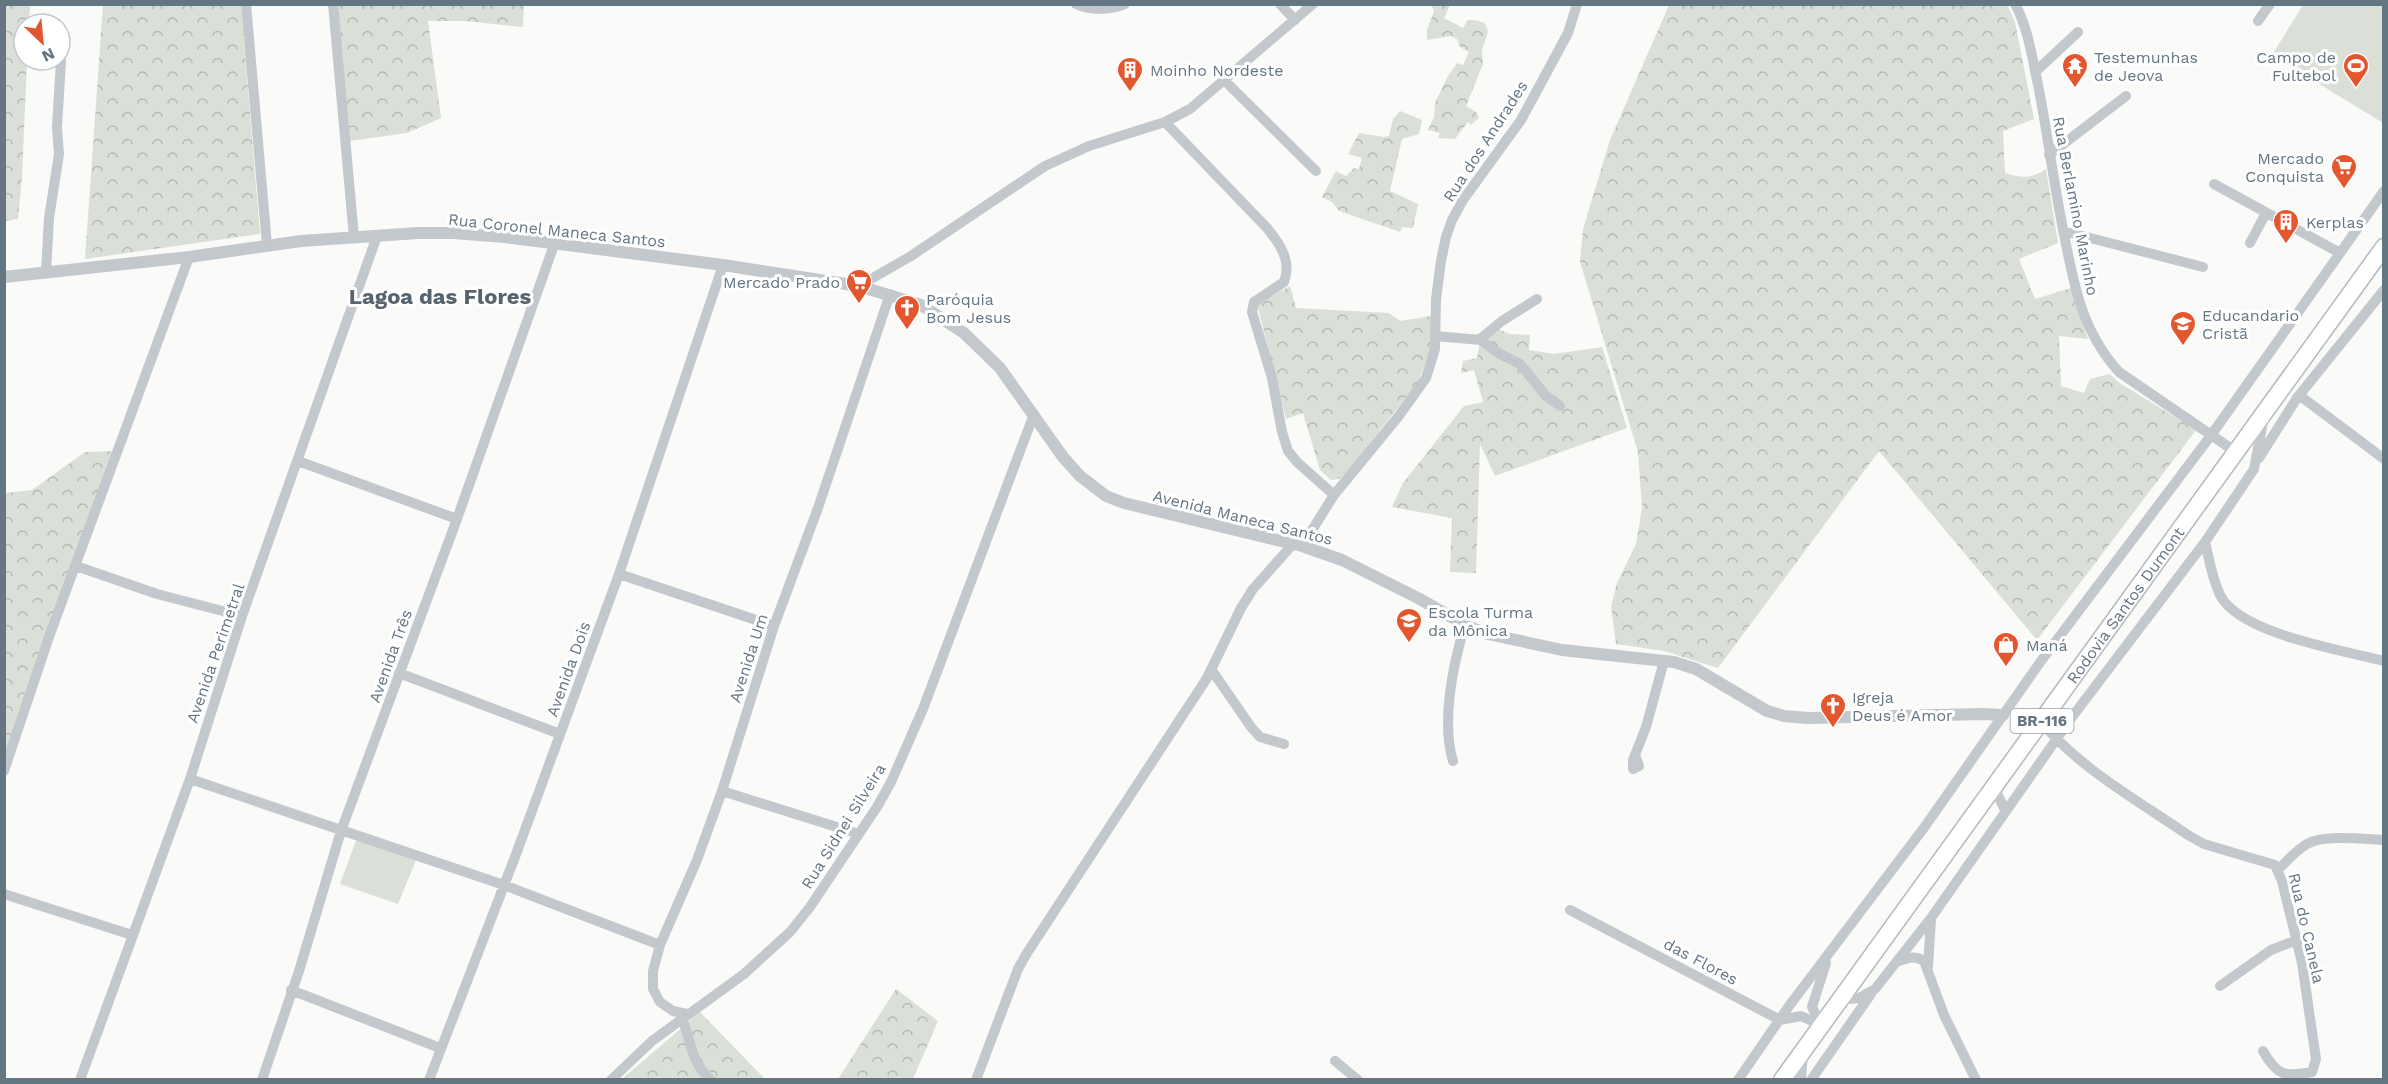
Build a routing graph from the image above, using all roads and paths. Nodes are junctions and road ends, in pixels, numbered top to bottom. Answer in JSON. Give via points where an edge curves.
{"nodes":[{"id":1,"x":246,"y":4,"type":"edge"},
{"id":2,"x":333,"y":4,"type":"edge"},
{"id":3,"x":1076,"y":4,"type":"edge"},
{"id":4,"x":1125,"y":4,"type":"edge"},
{"id":5,"x":1280,"y":4,"type":"edge"},
{"id":6,"x":1312,"y":4,"type":"edge"},
{"id":7,"x":1577,"y":4,"type":"edge"},
{"id":8,"x":2015,"y":4,"type":"edge"},
{"id":9,"x":2270,"y":4,"type":"edge"},
{"id":10,"x":1294,"y":20,"type":"junction"},
{"id":11,"x":2258,"y":21,"type":"dead end"},
{"id":12,"x":2078,"y":32,"type":"dead end"},
{"id":13,"x":60,"y":72,"type":"edge"},
{"id":14,"x":2035,"y":72,"type":"junction"},
{"id":15,"x":1225,"y":81,"type":"junction"},
{"id":16,"x":2126,"y":96,"type":"dead end"},
{"id":17,"x":1165,"y":122,"type":"junction"},
{"id":18,"x":2049,"y":154,"type":"junction"},
{"id":19,"x":1316,"y":171,"type":"dead end"},
{"id":20,"x":2214,"y":184,"type":"dead end"},
{"id":21,"x":2384,"y":191,"type":"edge"},
{"id":22,"x":2266,"y":213,"type":"junction"},
{"id":23,"x":2063,"y":231,"type":"junction"},
{"id":24,"x":377,"y":236,"type":"junction"},
{"id":25,"x":354,"y":237,"type":"junction"},
{"id":26,"x":2250,"y":243,"type":"dead end"},
{"id":27,"x":267,"y":245,"type":"junction"},
{"id":28,"x":554,"y":245,"type":"junction"},
{"id":29,"x":2384,"y":247,"type":"edge"},
{"id":30,"x":2340,"y":253,"type":"junction"},
{"id":31,"x":189,"y":257,"type":"junction"},
{"id":32,"x":723,"y":265,"type":"junction"},
{"id":33,"x":2203,"y":267,"type":"dead end"},
{"id":34,"x":46,"y":272,"type":"junction"},
{"id":35,"x":4,"y":277,"type":"edge"},
{"id":36,"x":859,"y":286,"type":"junction"},
{"id":37,"x":2384,"y":290,"type":"edge"},
{"id":38,"x":890,"y":294,"type":"junction"},
{"id":39,"x":1537,"y":299,"type":"dead end"},
{"id":40,"x":1436,"y":336,"type":"junction"},
{"id":41,"x":1480,"y":339,"type":"junction"},
{"id":42,"x":2299,"y":395,"type":"junction"},
{"id":43,"x":1560,"y":406,"type":"dead end"},
{"id":44,"x":2265,"y":411,"type":"junction"},
{"id":45,"x":1034,"y":414,"type":"junction"},
{"id":46,"x":2212,"y":434,"type":"junction"},
{"id":47,"x":2236,"y":452,"type":"junction"},
{"id":48,"x":2384,"y":459,"type":"edge"},
{"id":49,"x":298,"y":461,"type":"junction"},
{"id":50,"x":2254,"y":469,"type":"junction"},
{"id":51,"x":1334,"y":495,"type":"junction"},
{"id":52,"x":457,"y":519,"type":"junction"},
{"id":53,"x":2205,"y":542,"type":"junction"},
{"id":54,"x":1298,"y":545,"type":"junction"},
{"id":55,"x":76,"y":566,"type":"junction"},
{"id":56,"x":619,"y":574,"type":"junction"},
{"id":57,"x":242,"y":616,"type":"junction"},
{"id":58,"x":1465,"y":625,"type":"junction"},
{"id":59,"x":774,"y":626,"type":"junction"},
{"id":60,"x":1664,"y":661,"type":"junction"},
{"id":61,"x":2384,"y":661,"type":"edge"},
{"id":62,"x":1211,"y":669,"type":"junction"},
{"id":63,"x":399,"y":673,"type":"junction"},
{"id":64,"x":2003,"y":715,"type":"junction"},
{"id":65,"x":2042,"y":722,"type":"junction"},
{"id":66,"x":560,"y":734,"type":"junction"},
{"id":67,"x":2056,"y":739,"type":"junction"},
{"id":68,"x":1284,"y":744,"type":"dead end"},
{"id":69,"x":1635,"y":755,"type":"dead end"},
{"id":70,"x":1453,"y":761,"type":"dead end"},
{"id":71,"x":4,"y":771,"type":"edge"},
{"id":72,"x":189,"y":779,"type":"junction"},
{"id":73,"x":1994,"y":787,"type":"junction"},
{"id":74,"x":722,"y":791,"type":"junction"},
{"id":75,"x":2005,"y":810,"type":"junction"},
{"id":76,"x":341,"y":831,"type":"junction"},
{"id":77,"x":859,"y":834,"type":"junction"},
{"id":78,"x":2384,"y":840,"type":"edge"},
{"id":79,"x":2278,"y":870,"type":"junction"},
{"id":80,"x":504,"y":885,"type":"junction"},
{"id":81,"x":4,"y":894,"type":"edge"},
{"id":82,"x":1570,"y":910,"type":"dead end"},
{"id":83,"x":1931,"y":918,"type":"junction"},
{"id":84,"x":132,"y":935,"type":"junction"},
{"id":85,"x":2297,"y":940,"type":"junction"},
{"id":86,"x":660,"y":945,"type":"junction"},
{"id":87,"x":1828,"y":955,"type":"junction"},
{"id":88,"x":1898,"y":962,"type":"junction"},
{"id":89,"x":1928,"y":967,"type":"junction"},
{"id":90,"x":2220,"y":986,"type":"dead end"},
{"id":91,"x":1875,"y":989,"type":"junction"},
{"id":92,"x":291,"y":990,"type":"junction"},
{"id":93,"x":1838,"y":1000,"type":"junction"},
{"id":94,"x":685,"y":1016,"type":"junction"},
{"id":95,"x":1780,"y":1020,"type":"junction"},
{"id":96,"x":1821,"y":1025,"type":"junction"},
{"id":97,"x":441,"y":1048,"type":"junction"},
{"id":98,"x":1803,"y":1050,"type":"junction"},
{"id":99,"x":2263,"y":1051,"type":"dead end"},
{"id":100,"x":1335,"y":1061,"type":"dead end"},
{"id":101,"x":80,"y":1080,"type":"edge"},
{"id":102,"x":262,"y":1080,"type":"edge"},
{"id":103,"x":429,"y":1080,"type":"edge"},
{"id":104,"x":611,"y":1080,"type":"edge"},
{"id":105,"x":711,"y":1080,"type":"edge"},
{"id":106,"x":975,"y":1080,"type":"edge"},
{"id":107,"x":1358,"y":1080,"type":"edge"},
{"id":108,"x":1738,"y":1080,"type":"edge"},
{"id":109,"x":1782,"y":1080,"type":"edge"},
{"id":110,"x":1801,"y":1080,"type":"edge"},
{"id":111,"x":1811,"y":1080,"type":"edge"},
{"id":112,"x":1976,"y":1080,"type":"edge"}],
"edges":[{"from":1,"to":27,"type":"street"},
{"from":2,"to":25,"type":"street"},
{"from":3,"to":4,"type":"street","via":[[1110,9]]},
{"from":5,"to":10,"type":"street"},
{"from":6,"to":10,"type":"street"},
{"from":7,"to":40,"type":"street","name":"Rua dos Andrades","via":[[1568,33],[1521,120],[1452,220],[1441,261]]},
{"from":8,"to":14,"type":"street","name":"Rua Berlamino Marinho"},
{"from":9,"to":11,"type":"street"},
{"from":10,"to":15,"type":"street"},
{"from":12,"to":14,"type":"street"},
{"from":13,"to":34,"type":"street","via":[[59,154]]},
{"from":14,"to":18,"type":"street","name":"Rua Berlamino Marinho"},
{"from":15,"to":17,"type":"street","via":[[1190,109]]},
{"from":15,"to":19,"type":"street"},
{"from":16,"to":18,"type":"street"},
{"from":17,"to":36,"type":"street","via":[[1055,161],[912,256]]},
{"from":17,"to":51,"type":"street","via":[[1268,228],[1282,248],[1284,282],[1258,299],[1252,312],[1288,451]]},
{"from":18,"to":23,"type":"street","name":"Rua Berlamino Marinho"},
{"from":20,"to":22,"type":"street"},
{"from":21,"to":30,"type":"street"},
{"from":22,"to":26,"type":"street"},
{"from":22,"to":30,"type":"street"},
{"from":23,"to":33,"type":"street"},
{"from":23,"to":46,"type":"street","name":"Rua Berlamino Marinho","via":[[2083,316],[2105,356],[2142,389]]},
{"from":24,"to":25,"type":"street","name":"Rua Coronel Maneca Santos"},
{"from":24,"to":28,"type":"street","name":"Rua Coronel Maneca Santos","via":[[478,234]]},
{"from":24,"to":49,"type":"street","name":"Avenida Perimetral"},
{"from":25,"to":27,"type":"street","name":"Rua Coronel Maneca Santos"},
{"from":27,"to":31,"type":"street","name":"Rua Coronel Maneca Santos"},
{"from":28,"to":32,"type":"street","name":"Rua Coronel Maneca Santos"},
{"from":28,"to":52,"type":"street","name":"Avenida Três"},
{"from":29,"to":44,"type":"highway","name":"Rodovia Santos Dumont","number":"BR-116"},
{"from":30,"to":46,"type":"street"},
{"from":31,"to":34,"type":"street","name":"Rua Coronel Maneca Santos"},
{"from":31,"to":55,"type":"street"},
{"from":32,"to":36,"type":"street","name":"Rua Coronel Maneca Santos"},
{"from":32,"to":56,"type":"street","name":"Avenida Dois"},
{"from":34,"to":35,"type":"street","name":"Rua Coronel Maneca Santos"},
{"from":36,"to":38,"type":"street","name":"Rua Coronel Maneca Santos"},
{"from":37,"to":42,"type":"street"},
{"from":38,"to":45,"type":"street","name":"Avenida Maneca Santos","via":[[921,305],[964,333],[1000,368]]},
{"from":38,"to":59,"type":"street","name":"Avenida Um"},
{"from":39,"to":41,"type":"street"},
{"from":40,"to":41,"type":"street"},
{"from":40,"to":51,"type":"street","name":"Rua dos Andrades","via":[[1431,365],[1419,390]]},
{"from":41,"to":43,"type":"street","via":[[1520,363],[1546,396]]},
{"from":42,"to":48,"type":"street"},
{"from":42,"to":50,"type":"street"},
{"from":44,"to":47,"type":"highway","name":"Rodovia Santos Dumont","number":"BR-116"},
{"from":44,"to":50,"type":"street"},
{"from":45,"to":54,"type":"street","name":"Avenida Maneca Santos","via":[[1064,457],[1106,496]]},
{"from":45,"to":77,"type":"street","name":"Rua Sidnei Silveira","via":[[923,709],[891,782]]},
{"from":46,"to":47,"type":"street","name":"Rua Berlamino Marinho"},
{"from":46,"to":64,"type":"street"},
{"from":47,"to":65,"type":"highway","name":"Rodovia Santos Dumont","number":"BR-116"},
{"from":49,"to":52,"type":"street"},
{"from":49,"to":57,"type":"street","name":"Avenida Perimetral"},
{"from":50,"to":53,"type":"street"},
{"from":51,"to":54,"type":"street","name":"Rua dos Andrades"},
{"from":52,"to":63,"type":"street","name":"Avenida Três"},
{"from":53,"to":61,"type":"street","via":[[2221,597],[2250,622],[2278,634]]},
{"from":53,"to":67,"type":"street"},
{"from":54,"to":58,"type":"street","name":"Avenida Maneca Santos","via":[[1382,579]]},
{"from":54,"to":62,"type":"street","name":"Rua dos Andrades","via":[[1253,589]]},
{"from":55,"to":57,"type":"street","via":[[157,594]]},
{"from":55,"to":71,"type":"street"},
{"from":56,"to":59,"type":"street"},
{"from":56,"to":66,"type":"street","name":"Avenida Dois"},
{"from":57,"to":72,"type":"street","name":"Avenida Perimetral"},
{"from":58,"to":60,"type":"street","name":"Avenida Maneca Santos","via":[[1529,644]]},
{"from":58,"to":70,"type":"street","via":[[1454,667],[1448,730]]},
{"from":59,"to":74,"type":"street","name":"Avenida Um"},
{"from":60,"to":64,"type":"street","name":"Avenida Maneca Santos","via":[[1696,669],[1767,711],[1784,716]]},
{"from":60,"to":69,"type":"street"},
{"from":62,"to":68,"type":"street","via":[[1251,727],[1260,736]]},
{"from":62,"to":106,"type":"street","name":"Rua dos Andrades","via":[[1027,953]]},
{"from":63,"to":66,"type":"street"},
{"from":63,"to":76,"type":"street","name":"Avenida Três"},
{"from":64,"to":87,"type":"street"},
{"from":65,"to":67,"type":"street","name":"Rua do Canela"},
{"from":65,"to":73,"type":"highway","name":"Rodovia Santos Dumont","number":"BR-116"},
{"from":66,"to":80,"type":"street","name":"Avenida Dois"},
{"from":67,"to":75,"type":"street"},
{"from":67,"to":79,"type":"street","name":"Rua do Canela","via":[[2100,777],[2188,835]]},
{"from":72,"to":76,"type":"street"},
{"from":72,"to":84,"type":"street","name":"Avenida Perimetral"},
{"from":73,"to":75,"type":"street"},
{"from":73,"to":93,"type":"highway","name":"Rodovia Santos Dumont","number":"BR-116"},
{"from":74,"to":77,"type":"street"},
{"from":74,"to":86,"type":"street","name":"Avenida Um"},
{"from":75,"to":83,"type":"street"},
{"from":76,"to":80,"type":"street"},
{"from":76,"to":92,"type":"street","name":"Avenida Três"},
{"from":77,"to":94,"type":"street","name":"Rua Sidnei Silveira","via":[[790,932],[744,974]]},
{"from":78,"to":79,"type":"street","via":[[2319,839],[2289,857]]},
{"from":79,"to":85,"type":"street","name":"Rua do Canela"},
{"from":80,"to":86,"type":"street"},
{"from":80,"to":97,"type":"street","name":"Avenida Dois"},
{"from":81,"to":84,"type":"street"},
{"from":82,"to":95,"type":"street","name":"das Flores"},
{"from":83,"to":88,"type":"street"},
{"from":83,"to":89,"type":"street"},
{"from":84,"to":101,"type":"street","name":"Avenida Perimetral"},
{"from":85,"to":90,"type":"street","via":[[2271,950]]},
{"from":85,"to":99,"type":"street","name":"Rua do Canela","via":[[2316,1059],[2312,1072],[2282,1074],[2272,1067]]},
{"from":86,"to":94,"type":"street","name":"Avenida Um","via":[[653,989],[665,1006]]},
{"from":87,"to":95,"type":"street"},
{"from":87,"to":96,"type":"street","via":[[1812,1007]]},
{"from":88,"to":89,"type":"street","via":[[1919,957]]},
{"from":88,"to":91,"type":"street"},
{"from":89,"to":112,"type":"street","via":[[1944,1015]]},
{"from":91,"to":93,"type":"street","via":[[1860,998]]},
{"from":91,"to":111,"type":"street"},
{"from":92,"to":97,"type":"street"},
{"from":92,"to":102,"type":"street","name":"Avenida Três"},
{"from":93,"to":96,"type":"highway","name":"Rodovia Santos Dumont","number":"BR-116"},
{"from":94,"to":104,"type":"street","name":"Rua Sidnei Silveira"},
{"from":94,"to":105,"type":"street","via":[[695,1061]]},
{"from":95,"to":96,"type":"street","name":"das Flores","via":[[1801,1016]]},
{"from":95,"to":108,"type":"street"},
{"from":96,"to":98,"type":"highway","name":"Rodovia Santos Dumont","number":"BR-116"},
{"from":97,"to":103,"type":"street","name":"Avenida Dois"},
{"from":98,"to":109,"type":"highway","name":"Rodovia Santos Dumont","number":"BR-116"},
{"from":98,"to":110,"type":"street"},
{"from":100,"to":107,"type":"street"}]}
